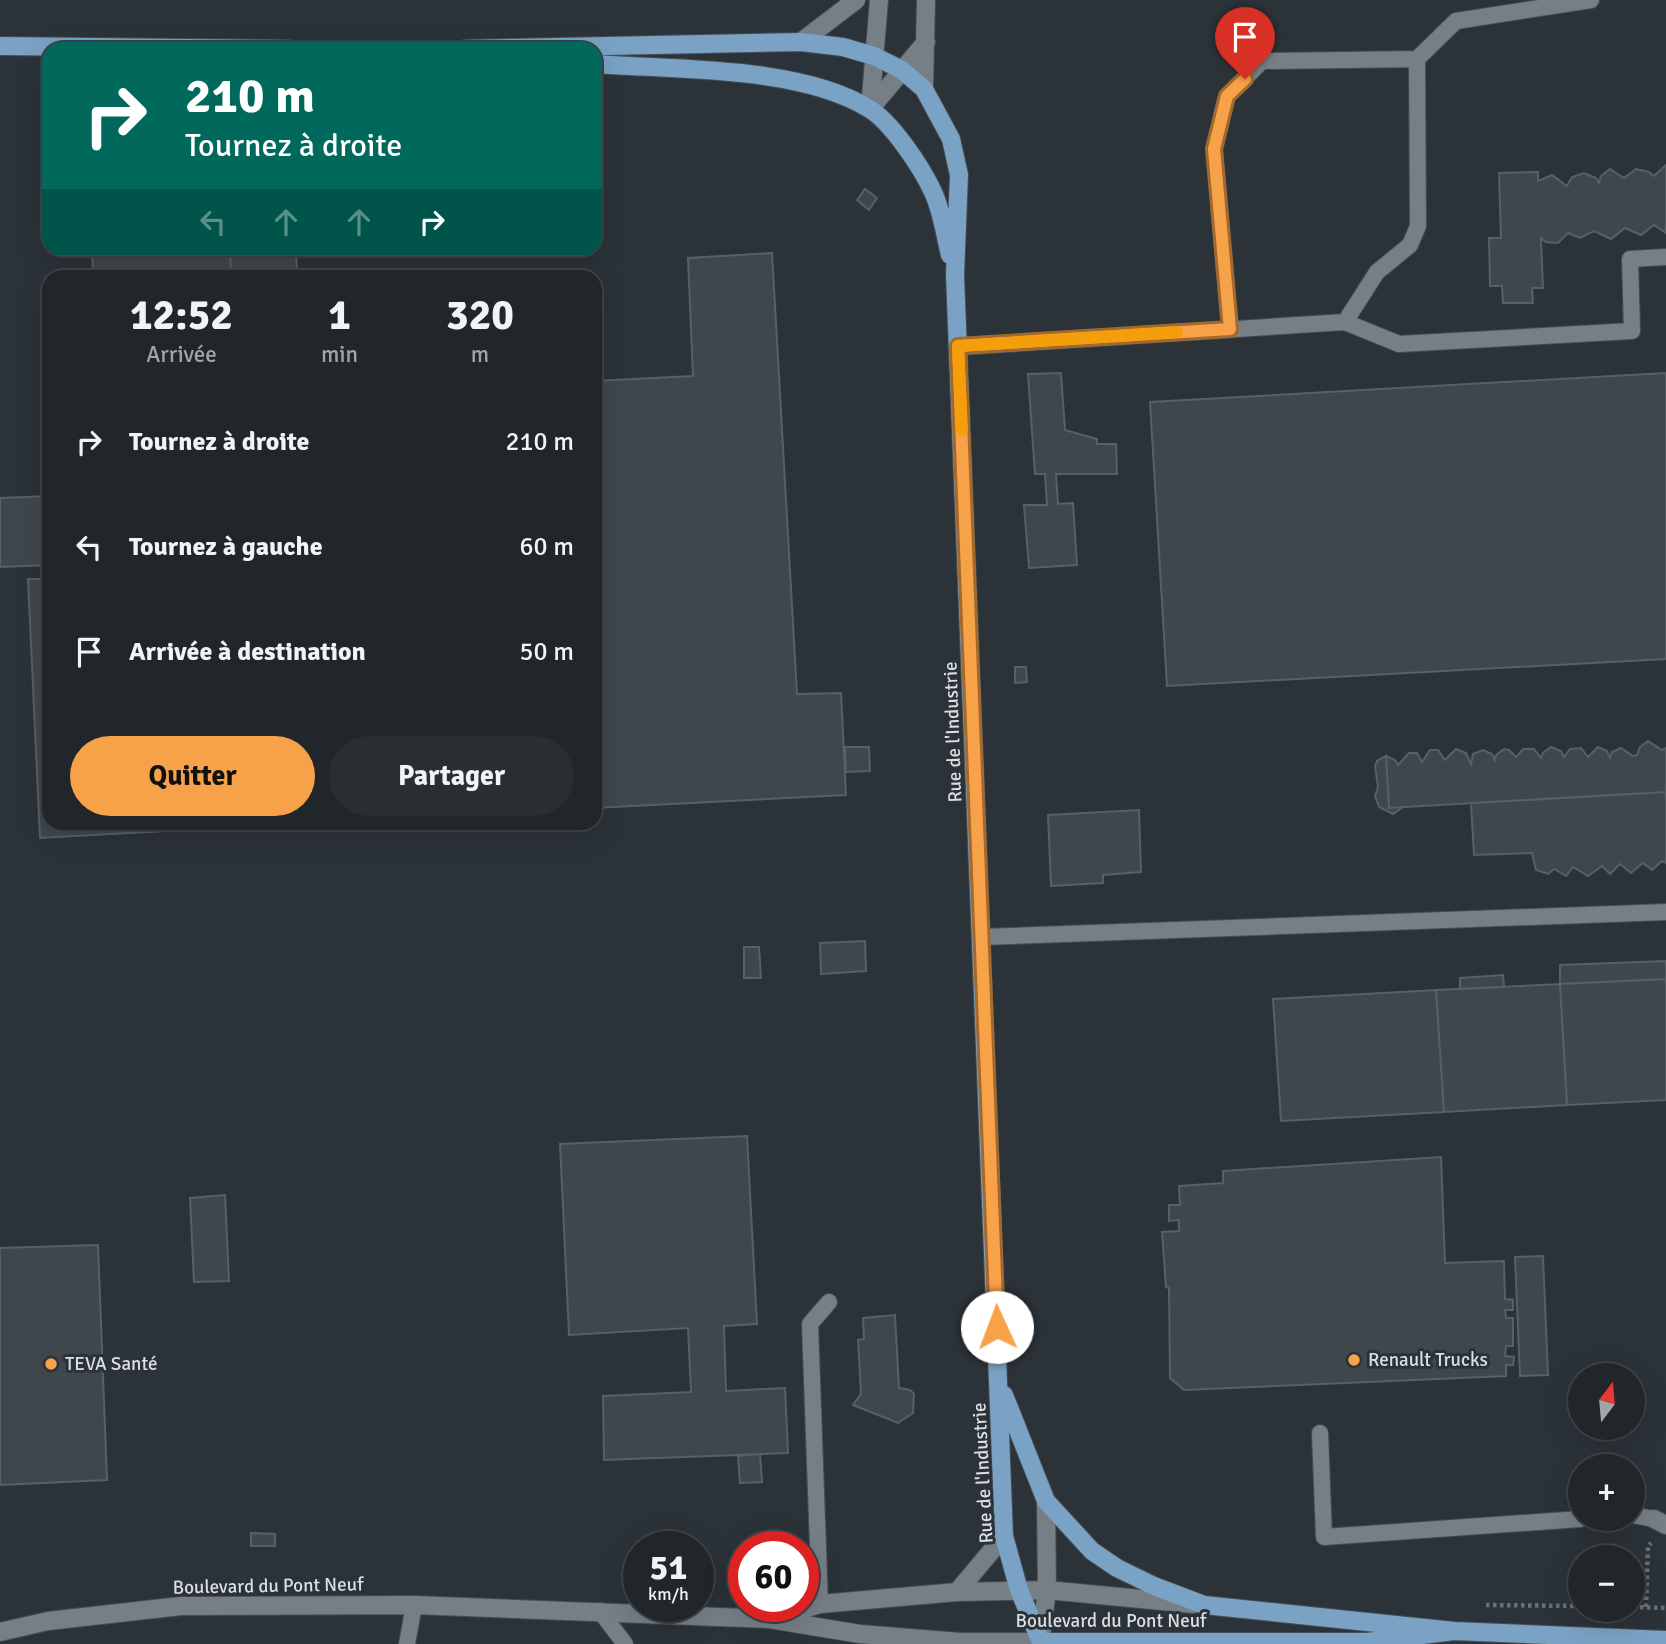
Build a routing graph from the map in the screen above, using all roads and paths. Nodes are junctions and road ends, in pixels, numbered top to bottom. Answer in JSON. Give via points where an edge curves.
{"nodes":[{"id":1,"x":856,"y":0,"type":"edge"},
{"id":2,"x":879,"y":0,"type":"edge"},
{"id":3,"x":926,"y":0,"type":"edge"},
{"id":4,"x":1591,"y":0,"type":"edge"},
{"id":5,"x":801,"y":42,"type":"junction"},
{"id":6,"x":926,"y":42,"type":"junction"},
{"id":7,"x":0,"y":46,"type":"edge"},
{"id":8,"x":42,"y":46,"type":"edge"},
{"id":9,"x":602,"y":46,"type":"edge"},
{"id":10,"x":874,"y":56,"type":"junction"},
{"id":11,"x":1417,"y":59,"type":"junction"},
{"id":12,"x":602,"y":65,"type":"edge"},
{"id":13,"x":902,"y":70,"type":"junction"},
{"id":14,"x":924,"y":89,"type":"junction"},
{"id":15,"x":870,"y":108,"type":"junction"},
{"id":16,"x":1666,"y":257,"type":"edge"},
{"id":17,"x":955,"y":275,"type":"junction"},
{"id":18,"x":1345,"y":322,"type":"junction"},
{"id":19,"x":1230,"y":329,"type":"junction"},
{"id":20,"x":958,"y":346,"type":"junction"},
{"id":21,"x":1666,"y":912,"type":"edge"},
{"id":22,"x":982,"y":937,"type":"junction"},
{"id":23,"x":829,"y":1303,"type":"dead end"},
{"id":24,"x":999,"y":1381,"type":"junction"},
{"id":25,"x":1320,"y":1433,"type":"dead end"},
{"id":26,"x":1046,"y":1501,"type":"junction"},
{"id":27,"x":1568,"y":1520,"type":"edge"},
{"id":28,"x":1004,"y":1536,"type":"junction"},
{"id":29,"x":1648,"y":1546,"type":"dead end"},
{"id":30,"x":1019,"y":1590,"type":"junction"},
{"id":31,"x":1047,"y":1590,"type":"junction"},
{"id":32,"x":957,"y":1592,"type":"junction"},
{"id":33,"x":820,"y":1604,"type":"joint"},
{"id":34,"x":414,"y":1605,"type":"junction"},
{"id":35,"x":1204,"y":1605,"type":"junction"},
{"id":36,"x":1645,"y":1608,"type":"edge"},
{"id":37,"x":1649,"y":1608,"type":"junction"},
{"id":38,"x":1666,"y":1608,"type":"edge"},
{"id":39,"x":600,"y":1611,"type":"junction"},
{"id":40,"x":728,"y":1617,"type":"edge"},
{"id":41,"x":782,"y":1622,"type":"edge"},
{"id":42,"x":1454,"y":1631,"type":"junction"},
{"id":43,"x":0,"y":1632,"type":"edge"},
{"id":44,"x":854,"y":1639,"type":"edge"},
{"id":45,"x":1666,"y":1640,"type":"edge"},
{"id":46,"x":960,"y":1643,"type":"edge"},
{"id":47,"x":1040,"y":1643,"type":"edge"},
{"id":48,"x":407,"y":1644,"type":"edge"},
{"id":49,"x":625,"y":1644,"type":"edge"}],
"edges":[{"from":1,"to":5,"type":"street"},
{"from":2,"to":10,"type":"street"},
{"from":3,"to":6,"type":"street"},
{"from":4,"to":11,"type":"lane","via":[[1456,21]]},
{"from":5,"to":9,"type":"main road"},
{"from":5,"to":10,"type":"main road"},
{"from":6,"to":13,"type":"street"},
{"from":6,"to":14,"type":"street"},
{"from":7,"to":8,"type":"main road"},
{"from":10,"to":13,"type":"main road"},
{"from":10,"to":15,"type":"street"},
{"from":11,"to":18,"type":"lane","via":[[1418,226],[1410,245],[1377,272]]},
{"from":11,"to":19,"type":"lane","via":[[1262,61],[1227,96],[1214,149]]},
{"from":12,"to":15,"type":"main road","via":[[782,78],[824,88]]},
{"from":13,"to":14,"type":"main road"},
{"from":13,"to":15,"type":"street"},
{"from":14,"to":17,"type":"main road","name":"Rue de l'Industrie","via":[[951,139],[959,175]]},
{"from":15,"to":17,"type":"main road","via":[[903,145],[934,194]]},
{"from":16,"to":18,"type":"lane","via":[[1630,259],[1632,331],[1399,344]]},
{"from":17,"to":20,"type":"main road","name":"Rue de l'Industrie"},
{"from":18,"to":19,"type":"lane"},
{"from":19,"to":20,"type":"lane"},
{"from":20,"to":22,"type":"main road","name":"Rue de l'Industrie"},
{"from":21,"to":22,"type":"lane"},
{"from":22,"to":24,"type":"main road","name":"Rue de l'Industrie"},
{"from":23,"to":33,"type":"lane","via":[[810,1324]]},
{"from":24,"to":26,"type":"main road","name":"Rue de l'Industrie"},
{"from":24,"to":28,"type":"main road","name":"Rue de l'Industrie"},
{"from":25,"to":27,"type":"lane","via":[[1324,1537]]},
{"from":26,"to":31,"type":"street"},
{"from":26,"to":35,"type":"main road","name":"Boulevard du Pont Neuf","via":[[1092,1551],[1117,1568]]},
{"from":28,"to":30,"type":"main road","name":"Rue de l'Industrie"},
{"from":28,"to":32,"type":"street"},
{"from":29,"to":37,"type":"path"},
{"from":30,"to":31,"type":"street","name":"Boulevard du Pont Neuf"},
{"from":30,"to":32,"type":"street","name":"Boulevard du Pont Neuf"},
{"from":30,"to":47,"type":"main road","name":"Rue de l'Industrie"},
{"from":31,"to":35,"type":"street","name":"Boulevard du Pont Neuf"},
{"from":31,"to":47,"type":"street"},
{"from":32,"to":33,"type":"street","name":"Boulevard du Pont Neuf"},
{"from":34,"to":39,"type":"street","name":"Boulevard du Pont Neuf"},
{"from":34,"to":43,"type":"street","name":"Boulevard du Pont Neuf","via":[[181,1606],[48,1621]]},
{"from":34,"to":48,"type":"lane"},
{"from":35,"to":42,"type":"main road","name":"Boulevard du Pont Neuf"},
{"from":36,"to":37,"type":"path"},
{"from":37,"to":38,"type":"path"},
{"from":39,"to":40,"type":"street","name":"Boulevard du Pont Neuf"},
{"from":39,"to":49,"type":"lane"},
{"from":41,"to":44,"type":"street","name":"Boulevard du Pont Neuf"},
{"from":42,"to":45,"type":"main road","name":"Boulevard du Pont Neuf"},
{"from":42,"to":47,"type":"main road","name":"Boulevard du Pont Neuf","via":[[1367,1642]]},
{"from":44,"to":46,"type":"street","name":"Boulevard du Pont Neuf"},
{"from":46,"to":47,"type":"street","name":"Boulevard du Pont Neuf"}]}
